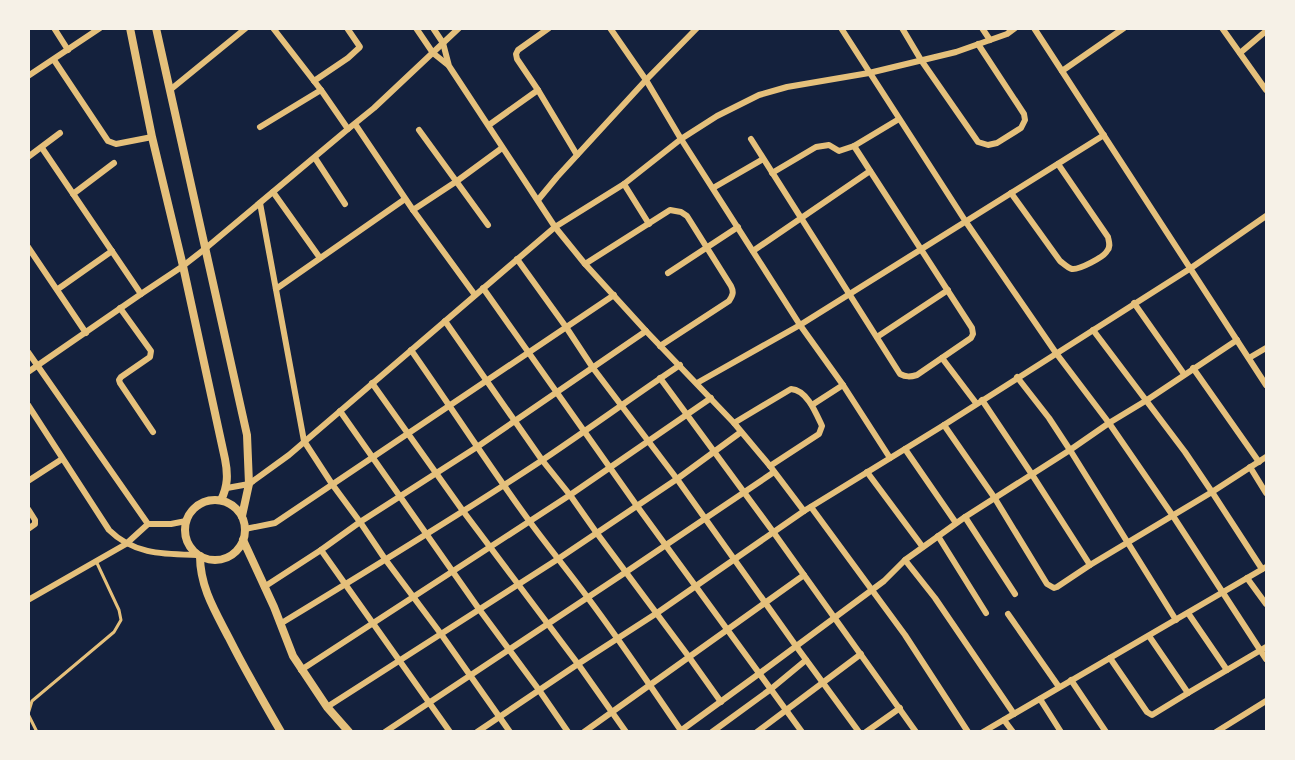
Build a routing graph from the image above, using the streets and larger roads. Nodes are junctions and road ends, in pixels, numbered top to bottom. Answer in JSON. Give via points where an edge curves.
{"nodes":[{"id":1,"x":54,"y":28,"type":"edge"},
{"id":2,"x":100,"y":28,"type":"edge"},
{"id":3,"x":130,"y":28,"type":"edge"},
{"id":4,"x":156,"y":28,"type":"edge"},
{"id":5,"x":246,"y":28,"type":"edge"},
{"id":6,"x":273,"y":28,"type":"edge"},
{"id":7,"x":347,"y":28,"type":"edge"},
{"id":8,"x":416,"y":28,"type":"edge"},
{"id":9,"x":434,"y":28,"type":"edge"},
{"id":10,"x":459,"y":28,"type":"edge"},
{"id":11,"x":610,"y":28,"type":"edge"},
{"id":12,"x":697,"y":28,"type":"edge"},
{"id":13,"x":841,"y":28,"type":"edge"},
{"id":14,"x":902,"y":28,"type":"edge"},
{"id":15,"x":982,"y":28,"type":"edge"},
{"id":16,"x":1015,"y":28,"type":"edge"},
{"id":17,"x":1034,"y":28,"type":"edge"},
{"id":18,"x":1124,"y":28,"type":"edge"},
{"id":19,"x":1222,"y":28,"type":"edge"},
{"id":20,"x":545,"y":29,"type":"edge"},
{"id":21,"x":1266,"y":31,"type":"edge"},
{"id":22,"x":990,"y":40,"type":"junction"},
{"id":23,"x":443,"y":43,"type":"junction"},
{"id":24,"x":978,"y":44,"type":"junction"},
{"id":25,"x":68,"y":50,"type":"junction"},
{"id":26,"x":433,"y":53,"type":"junction"},
{"id":27,"x":1240,"y":53,"type":"junction"},
{"id":28,"x":54,"y":60,"type":"junction"},
{"id":29,"x":921,"y":60,"type":"junction"},
{"id":30,"x":449,"y":66,"type":"junction"},
{"id":31,"x":1062,"y":71,"type":"junction"},
{"id":32,"x":30,"y":72,"type":"edge"},
{"id":33,"x":869,"y":73,"type":"junction"},
{"id":34,"x":646,"y":80,"type":"junction"},
{"id":35,"x":314,"y":81,"type":"junction"},
{"id":36,"x":170,"y":90,"type":"junction"},
{"id":37,"x":321,"y":90,"type":"junction"},
{"id":38,"x":538,"y":90,"type":"junction"},
{"id":39,"x":1266,"y":90,"type":"edge"},
{"id":40,"x":899,"y":119,"type":"junction"},
{"id":41,"x":355,"y":124,"type":"junction"},
{"id":42,"x":489,"y":125,"type":"junction"},
{"id":43,"x":260,"y":127,"type":"dead end"},
{"id":44,"x":348,"y":129,"type":"junction"},
{"id":45,"x":419,"y":130,"type":"dead end"},
{"id":46,"x":60,"y":133,"type":"dead end"},
{"id":47,"x":1104,"y":135,"type":"junction"},
{"id":48,"x":152,"y":137,"type":"junction"},
{"id":49,"x":681,"y":139,"type":"junction"},
{"id":50,"x":751,"y":139,"type":"dead end"},
{"id":51,"x":854,"y":146,"type":"junction"},
{"id":52,"x":42,"y":148,"type":"junction"},
{"id":53,"x":502,"y":148,"type":"junction"},
{"id":54,"x":577,"y":155,"type":"junction"},
{"id":55,"x":28,"y":157,"type":"edge"},
{"id":56,"x":315,"y":158,"type":"junction"},
{"id":57,"x":763,"y":159,"type":"junction"},
{"id":58,"x":114,"y":163,"type":"dead end"},
{"id":59,"x":1058,"y":164,"type":"junction"},
{"id":60,"x":870,"y":171,"type":"junction"},
{"id":61,"x":772,"y":173,"type":"junction"},
{"id":62,"x":457,"y":181,"type":"junction"},
{"id":63,"x":624,"y":184,"type":"junction"},
{"id":64,"x":713,"y":188,"type":"junction"},
{"id":65,"x":273,"y":192,"type":"junction"},
{"id":66,"x":73,"y":194,"type":"junction"},
{"id":67,"x":1011,"y":194,"type":"junction"},
{"id":68,"x":405,"y":199,"type":"junction"},
{"id":69,"x":538,"y":200,"type":"junction"},
{"id":70,"x":260,"y":203,"type":"junction"},
{"id":71,"x":345,"y":204,"type":"dead end"},
{"id":72,"x":413,"y":210,"type":"junction"},
{"id":73,"x":1266,"y":216,"type":"edge"},
{"id":74,"x":801,"y":219,"type":"junction"},
{"id":75,"x":966,"y":222,"type":"junction"},
{"id":76,"x":649,"y":224,"type":"junction"},
{"id":77,"x":488,"y":225,"type":"dead end"},
{"id":78,"x":555,"y":227,"type":"junction"},
{"id":79,"x":738,"y":227,"type":"junction"},
{"id":80,"x":28,"y":246,"type":"edge"},
{"id":81,"x":206,"y":248,"type":"junction"},
{"id":82,"x":706,"y":248,"type":"junction"},
{"id":83,"x":921,"y":249,"type":"junction"},
{"id":84,"x":112,"y":251,"type":"junction"},
{"id":85,"x":753,"y":251,"type":"junction"},
{"id":86,"x":320,"y":258,"type":"junction"},
{"id":87,"x":517,"y":259,"type":"junction"},
{"id":88,"x":585,"y":264,"type":"junction"},
{"id":89,"x":183,"y":266,"type":"junction"},
{"id":90,"x":1191,"y":268,"type":"junction"},
{"id":91,"x":668,"y":273,"type":"dead end"},
{"id":92,"x":483,"y":288,"type":"junction"},
{"id":93,"x":58,"y":289,"type":"junction"},
{"id":94,"x":276,"y":289,"type":"junction"},
{"id":95,"x":948,"y":291,"type":"junction"},
{"id":96,"x":141,"y":294,"type":"junction"},
{"id":97,"x":849,"y":294,"type":"junction"},
{"id":98,"x":475,"y":295,"type":"junction"},
{"id":99,"x":614,"y":295,"type":"junction"},
{"id":100,"x":1134,"y":303,"type":"junction"},
{"id":101,"x":120,"y":308,"type":"junction"},
{"id":102,"x":445,"y":321,"type":"junction"},
{"id":103,"x":800,"y":325,"type":"junction"},
{"id":104,"x":566,"y":327,"type":"junction"},
{"id":105,"x":1093,"y":330,"type":"junction"},
{"id":106,"x":646,"y":331,"type":"junction"},
{"id":107,"x":86,"y":333,"type":"junction"},
{"id":108,"x":877,"y":337,"type":"junction"},
{"id":109,"x":1237,"y":340,"type":"junction"},
{"id":110,"x":660,"y":346,"type":"junction"},
{"id":111,"x":1266,"y":348,"type":"edge"},
{"id":112,"x":411,"y":350,"type":"junction"},
{"id":113,"x":28,"y":352,"type":"edge"},
{"id":114,"x":529,"y":353,"type":"junction"},
{"id":115,"x":1056,"y":353,"type":"junction"},
{"id":116,"x":942,"y":358,"type":"junction"},
{"id":117,"x":1249,"y":358,"type":"junction"},
{"id":118,"x":680,"y":365,"type":"junction"},
{"id":119,"x":38,"y":366,"type":"junction"},
{"id":120,"x":593,"y":368,"type":"junction"},
{"id":121,"x":1193,"y":369,"type":"junction"},
{"id":122,"x":1266,"y":369,"type":"edge"},
{"id":123,"x":28,"y":372,"type":"edge"},
{"id":124,"x":1185,"y":374,"type":"junction"},
{"id":125,"x":1259,"y":374,"type":"junction"},
{"id":126,"x":1017,"y":377,"type":"junction"},
{"id":127,"x":660,"y":378,"type":"junction"},
{"id":128,"x":487,"y":381,"type":"junction"},
{"id":129,"x":372,"y":383,"type":"junction"},
{"id":130,"x":697,"y":383,"type":"junction"},
{"id":131,"x":843,"y":385,"type":"junction"},
{"id":132,"x":1266,"y":385,"type":"edge"},
{"id":133,"x":556,"y":393,"type":"junction"},
{"id":134,"x":711,"y":398,"type":"junction"},
{"id":135,"x":1147,"y":400,"type":"junction"},
{"id":136,"x":979,"y":401,"type":"junction"},
{"id":137,"x":28,"y":405,"type":"edge"},
{"id":138,"x":450,"y":405,"type":"junction"},
{"id":139,"x":812,"y":405,"type":"junction"},
{"id":140,"x":622,"y":406,"type":"junction"},
{"id":141,"x":340,"y":411,"type":"junction"},
{"id":142,"x":687,"y":415,"type":"junction"},
{"id":143,"x":515,"y":421,"type":"junction"},
{"id":144,"x":734,"y":423,"type":"junction"},
{"id":145,"x":1109,"y":423,"type":"junction"},
{"id":146,"x":944,"y":425,"type":"junction"},
{"id":147,"x":153,"y":432,"type":"dead end"},
{"id":148,"x":584,"y":432,"type":"junction"},
{"id":149,"x":741,"y":432,"type":"junction"},
{"id":150,"x":408,"y":433,"type":"junction"},
{"id":151,"x":304,"y":441,"type":"junction"},
{"id":152,"x":649,"y":441,"type":"junction"},
{"id":153,"x":477,"y":447,"type":"junction"},
{"id":154,"x":905,"y":449,"type":"junction"},
{"id":155,"x":1070,"y":450,"type":"junction"},
{"id":156,"x":715,"y":452,"type":"junction"},
{"id":157,"x":373,"y":456,"type":"junction"},
{"id":158,"x":1266,"y":457,"type":"edge"},
{"id":159,"x":890,"y":458,"type":"junction"},
{"id":160,"x":63,"y":459,"type":"junction"},
{"id":161,"x":542,"y":460,"type":"junction"},
{"id":162,"x":1259,"y":462,"type":"junction"},
{"id":163,"x":1250,"y":467,"type":"junction"},
{"id":164,"x":610,"y":468,"type":"junction"},
{"id":165,"x":772,"y":469,"type":"junction"},
{"id":166,"x":867,"y":472,"type":"junction"},
{"id":167,"x":436,"y":473,"type":"junction"},
{"id":168,"x":1032,"y":473,"type":"junction"},
{"id":169,"x":677,"y":479,"type":"junction"},
{"id":170,"x":28,"y":481,"type":"edge"},
{"id":171,"x":249,"y":484,"type":"junction"},
{"id":172,"x":332,"y":484,"type":"junction"},
{"id":173,"x":504,"y":484,"type":"junction"},
{"id":174,"x":227,"y":488,"type":"junction"},
{"id":175,"x":744,"y":492,"type":"junction"},
{"id":176,"x":1212,"y":492,"type":"junction"},
{"id":177,"x":1266,"y":493,"type":"edge"},
{"id":178,"x":570,"y":495,"type":"junction"},
{"id":179,"x":400,"y":497,"type":"junction"},
{"id":180,"x":994,"y":497,"type":"junction"},
{"id":181,"x":221,"y":500,"type":"junction"},
{"id":182,"x":637,"y":506,"type":"junction"},
{"id":183,"x":811,"y":507,"type":"junction"},
{"id":184,"x":28,"y":509,"type":"edge"},
{"id":185,"x":463,"y":511,"type":"junction"},
{"id":186,"x":804,"y":511,"type":"junction"},
{"id":187,"x":242,"y":516,"type":"junction"},
{"id":188,"x":1173,"y":516,"type":"junction"},
{"id":189,"x":965,"y":517,"type":"junction"},
{"id":190,"x":706,"y":519,"type":"junction"},
{"id":191,"x":529,"y":520,"type":"junction"},
{"id":192,"x":186,"y":521,"type":"junction"},
{"id":193,"x":360,"y":522,"type":"junction"},
{"id":194,"x":956,"y":523,"type":"junction"},
{"id":195,"x":148,"y":524,"type":"junction"},
{"id":196,"x":28,"y":529,"type":"edge"},
{"id":197,"x":245,"y":529,"type":"junction"},
{"id":198,"x":596,"y":532,"type":"junction"},
{"id":199,"x":774,"y":533,"type":"junction"},
{"id":200,"x":426,"y":534,"type":"junction"},
{"id":201,"x":938,"y":536,"type":"junction"},
{"id":202,"x":243,"y":540,"type":"junction"},
{"id":203,"x":1128,"y":543,"type":"junction"},
{"id":204,"x":126,"y":544,"type":"junction"},
{"id":205,"x":666,"y":546,"type":"junction"},
{"id":206,"x":922,"y":546,"type":"junction"},
{"id":207,"x":490,"y":548,"type":"junction"},
{"id":208,"x":321,"y":550,"type":"junction"},
{"id":209,"x":199,"y":555,"type":"junction"},
{"id":210,"x":386,"y":559,"type":"junction"},
{"id":211,"x":558,"y":559,"type":"junction"},
{"id":212,"x":735,"y":560,"type":"junction"},
{"id":213,"x":905,"y":560,"type":"junction"},
{"id":214,"x":1090,"y":565,"type":"junction"},
{"id":215,"x":1264,"y":568,"type":"edge"},
{"id":216,"x":453,"y":572,"type":"junction"},
{"id":217,"x":626,"y":572,"type":"junction"},
{"id":218,"x":804,"y":575,"type":"junction"},
{"id":219,"x":1246,"y":578,"type":"junction"},
{"id":220,"x":346,"y":584,"type":"junction"},
{"id":221,"x":518,"y":584,"type":"junction"},
{"id":222,"x":696,"y":586,"type":"junction"},
{"id":223,"x":264,"y":587,"type":"junction"},
{"id":224,"x":871,"y":591,"type":"junction"},
{"id":225,"x":1222,"y":592,"type":"junction"},
{"id":226,"x":1015,"y":594,"type":"dead end"},
{"id":227,"x":414,"y":597,"type":"junction"},
{"id":228,"x":588,"y":598,"type":"junction"},
{"id":229,"x":28,"y":600,"type":"edge"},
{"id":230,"x":765,"y":602,"type":"junction"},
{"id":231,"x":1266,"y":604,"type":"edge"},
{"id":232,"x":479,"y":609,"type":"junction"},
{"id":233,"x":657,"y":613,"type":"junction"},
{"id":234,"x":1188,"y":613,"type":"junction"},
{"id":235,"x":986,"y":614,"type":"dead end"},
{"id":236,"x":1008,"y":614,"type":"dead end"},
{"id":237,"x":834,"y":618,"type":"junction"},
{"id":238,"x":1176,"y":620,"type":"junction"},
{"id":239,"x":373,"y":623,"type":"junction"},
{"id":240,"x":280,"y":624,"type":"junction"},
{"id":241,"x":548,"y":624,"type":"junction"},
{"id":242,"x":727,"y":629,"type":"junction"},
{"id":243,"x":441,"y":634,"type":"junction"},
{"id":244,"x":1149,"y":636,"type":"junction"},
{"id":245,"x":617,"y":639,"type":"junction"},
{"id":246,"x":796,"y":646,"type":"junction"},
{"id":247,"x":1264,"y":648,"type":"edge"},
{"id":248,"x":509,"y":650,"type":"junction"},
{"id":249,"x":861,"y":654,"type":"junction"},
{"id":250,"x":689,"y":657,"type":"junction"},
{"id":251,"x":1110,"y":658,"type":"junction"},
{"id":252,"x":1266,"y":659,"type":"edge"},
{"id":253,"x":806,"y":660,"type":"junction"},
{"id":254,"x":400,"y":661,"type":"junction"},
{"id":255,"x":578,"y":664,"type":"junction"},
{"id":256,"x":301,"y":670,"type":"junction"},
{"id":257,"x":1227,"y":670,"type":"junction"},
{"id":258,"x":760,"y":674,"type":"junction"},
{"id":259,"x":470,"y":675,"type":"junction"},
{"id":260,"x":1071,"y":680,"type":"junction"},
{"id":261,"x":823,"y":682,"type":"junction"},
{"id":262,"x":651,"y":684,"type":"junction"},
{"id":263,"x":1059,"y":687,"type":"junction"},
{"id":264,"x":771,"y":688,"type":"junction"},
{"id":265,"x":539,"y":690,"type":"junction"},
{"id":266,"x":1188,"y":693,"type":"junction"},
{"id":267,"x":1040,"y":699,"type":"junction"},
{"id":268,"x":429,"y":702,"type":"junction"},
{"id":269,"x":721,"y":702,"type":"junction"},
{"id":270,"x":1266,"y":702,"type":"edge"},
{"id":271,"x":327,"y":707,"type":"junction"},
{"id":272,"x":900,"y":708,"type":"junction"},
{"id":273,"x":786,"y":710,"type":"junction"},
{"id":274,"x":612,"y":711,"type":"junction"},
{"id":275,"x":1014,"y":714,"type":"junction"},
{"id":276,"x":499,"y":716,"type":"junction"},
{"id":277,"x":1004,"y":720,"type":"junction"},
{"id":278,"x":1229,"y":724,"type":"junction"},
{"id":279,"x":765,"y":729,"type":"edge"},
{"id":280,"x":681,"y":731,"type":"edge"},
{"id":281,"x":281,"y":732,"type":"edge"},
{"id":282,"x":349,"y":732,"type":"edge"},
{"id":283,"x":385,"y":732,"type":"edge"},
{"id":284,"x":450,"y":732,"type":"edge"},
{"id":285,"x":477,"y":732,"type":"edge"},
{"id":286,"x":510,"y":732,"type":"edge"},
{"id":287,"x":568,"y":732,"type":"edge"},
{"id":288,"x":584,"y":732,"type":"edge"},
{"id":289,"x":627,"y":732,"type":"edge"},
{"id":290,"x":712,"y":732,"type":"edge"},
{"id":291,"x":757,"y":732,"type":"edge"},
{"id":292,"x":802,"y":732,"type":"edge"},
{"id":293,"x":859,"y":732,"type":"edge"},
{"id":294,"x":866,"y":732,"type":"edge"},
{"id":295,"x":916,"y":732,"type":"edge"},
{"id":296,"x":968,"y":732,"type":"edge"},
{"id":297,"x":983,"y":732,"type":"edge"},
{"id":298,"x":1012,"y":732,"type":"edge"},
{"id":299,"x":1061,"y":732,"type":"edge"},
{"id":300,"x":1106,"y":732,"type":"edge"},
{"id":301,"x":1216,"y":732,"type":"edge"},
{"id":302,"x":1234,"y":732,"type":"edge"}],
"edges":[{"from":1,"to":25,"type":"street"},
{"from":2,"to":25,"type":"street"},
{"from":3,"to":48,"type":"street"},
{"from":4,"to":36,"type":"street"},
{"from":5,"to":36,"type":"street"},
{"from":6,"to":35,"type":"street"},
{"from":7,"to":35,"type":"street","via":[[360,47]]},
{"from":8,"to":26,"type":"street"},
{"from":9,"to":23,"type":"street"},
{"from":10,"to":23,"type":"street"},
{"from":11,"to":34,"type":"street"},
{"from":12,"to":34,"type":"street"},
{"from":13,"to":33,"type":"street"},
{"from":14,"to":29,"type":"street"},
{"from":15,"to":22,"type":"street"},
{"from":16,"to":22,"type":"street"},
{"from":17,"to":31,"type":"street"},
{"from":18,"to":31,"type":"street"},
{"from":19,"to":27,"type":"street"},
{"from":20,"to":38,"type":"street","via":[[516,54]]},
{"from":21,"to":27,"type":"street"},
{"from":22,"to":24,"type":"street"},
{"from":23,"to":26,"type":"street"},
{"from":23,"to":30,"type":"street"},
{"from":24,"to":29,"type":"street"},
{"from":24,"to":29,"type":"street","via":[[1024,114],[1021,128],[997,144],[978,142]]},
{"from":25,"to":28,"type":"street"},
{"from":26,"to":30,"type":"street"},
{"from":26,"to":41,"type":"street"},
{"from":27,"to":39,"type":"street"},
{"from":28,"to":32,"type":"street"},
{"from":28,"to":48,"type":"street","via":[[108,141],[116,144]]},
{"from":29,"to":33,"type":"street"},
{"from":30,"to":42,"type":"street"},
{"from":31,"to":47,"type":"street"},
{"from":33,"to":40,"type":"street"},
{"from":33,"to":49,"type":"street","via":[[759,95]]},
{"from":34,"to":49,"type":"street"},
{"from":34,"to":54,"type":"street"},
{"from":35,"to":37,"type":"street"},
{"from":36,"to":81,"type":"street"},
{"from":37,"to":43,"type":"street"},
{"from":37,"to":44,"type":"street"},
{"from":38,"to":42,"type":"street"},
{"from":38,"to":54,"type":"street"},
{"from":40,"to":51,"type":"street"},
{"from":40,"to":75,"type":"street"},
{"from":41,"to":44,"type":"street"},
{"from":41,"to":68,"type":"street"},
{"from":42,"to":53,"type":"street"},
{"from":44,"to":56,"type":"street"},
{"from":45,"to":62,"type":"street"},
{"from":46,"to":52,"type":"street"},
{"from":47,"to":59,"type":"street"},
{"from":47,"to":90,"type":"street"},
{"from":48,"to":89,"type":"street"},
{"from":49,"to":63,"type":"street"},
{"from":49,"to":64,"type":"street"},
{"from":50,"to":57,"type":"street"},
{"from":51,"to":60,"type":"street"},
{"from":51,"to":61,"type":"street","via":[[839,151],[829,145],[816,147]]},
{"from":52,"to":55,"type":"street"},
{"from":52,"to":66,"type":"street"},
{"from":53,"to":62,"type":"street"},
{"from":53,"to":69,"type":"street"},
{"from":54,"to":69,"type":"street"},
{"from":56,"to":65,"type":"street"},
{"from":56,"to":71,"type":"street"},
{"from":57,"to":61,"type":"street"},
{"from":57,"to":64,"type":"street"},
{"from":58,"to":66,"type":"street"},
{"from":59,"to":67,"type":"street"},
{"from":59,"to":67,"type":"street","via":[[1108,237],[1106,253],[1080,268],[1066,266]]},
{"from":60,"to":74,"type":"street"},
{"from":60,"to":83,"type":"street"},
{"from":61,"to":74,"type":"street"},
{"from":62,"to":72,"type":"street"},
{"from":62,"to":77,"type":"street"},
{"from":63,"to":76,"type":"street"},
{"from":63,"to":78,"type":"street"},
{"from":64,"to":79,"type":"street"},
{"from":65,"to":70,"type":"street"},
{"from":65,"to":86,"type":"street"},
{"from":66,"to":84,"type":"street"},
{"from":67,"to":75,"type":"street"},
{"from":68,"to":72,"type":"street"},
{"from":68,"to":86,"type":"street"},
{"from":69,"to":78,"type":"street"},
{"from":70,"to":81,"type":"street"},
{"from":70,"to":94,"type":"street"},
{"from":72,"to":98,"type":"street"},
{"from":73,"to":90,"type":"street"},
{"from":74,"to":85,"type":"street"},
{"from":74,"to":97,"type":"street"},
{"from":75,"to":83,"type":"street"},
{"from":75,"to":115,"type":"street"},
{"from":76,"to":82,"type":"street","via":[[670,210],[681,212]]},
{"from":76,"to":88,"type":"street"},
{"from":78,"to":87,"type":"street"},
{"from":78,"to":88,"type":"street"},
{"from":79,"to":82,"type":"street"},
{"from":79,"to":85,"type":"street"},
{"from":80,"to":93,"type":"street"},
{"from":81,"to":89,"type":"street"},
{"from":81,"to":171,"type":"street","via":[[247,435]]},
{"from":82,"to":91,"type":"street"},
{"from":82,"to":110,"type":"street","via":[[731,286],[733,296]]},
{"from":83,"to":95,"type":"street"},
{"from":83,"to":97,"type":"street"},
{"from":84,"to":93,"type":"street"},
{"from":84,"to":96,"type":"street"},
{"from":85,"to":103,"type":"street"},
{"from":86,"to":94,"type":"street"},
{"from":87,"to":92,"type":"street"},
{"from":87,"to":104,"type":"street"},
{"from":88,"to":99,"type":"street"},
{"from":89,"to":96,"type":"street"},
{"from":89,"to":174,"type":"street","via":[[225,459]]},
{"from":90,"to":100,"type":"street"},
{"from":90,"to":109,"type":"street"},
{"from":92,"to":98,"type":"street"},
{"from":92,"to":114,"type":"street"},
{"from":93,"to":107,"type":"street"},
{"from":94,"to":151,"type":"street"},
{"from":95,"to":108,"type":"street"},
{"from":95,"to":116,"type":"street","via":[[973,334]]},
{"from":96,"to":101,"type":"street"},
{"from":97,"to":103,"type":"street"},
{"from":97,"to":108,"type":"street"},
{"from":98,"to":102,"type":"street"},
{"from":99,"to":104,"type":"street"},
{"from":99,"to":106,"type":"street"},
{"from":100,"to":105,"type":"street"},
{"from":100,"to":124,"type":"street"},
{"from":101,"to":107,"type":"street"},
{"from":101,"to":147,"type":"street","via":[[152,354],[119,380]]},
{"from":102,"to":112,"type":"street"},
{"from":102,"to":128,"type":"street"},
{"from":103,"to":130,"type":"street"},
{"from":103,"to":131,"type":"street"},
{"from":104,"to":114,"type":"street"},
{"from":104,"to":120,"type":"street"},
{"from":105,"to":115,"type":"street"},
{"from":105,"to":135,"type":"street"},
{"from":106,"to":110,"type":"street"},
{"from":106,"to":120,"type":"street"},
{"from":107,"to":119,"type":"street"},
{"from":108,"to":116,"type":"street","via":[[900,374],[907,377],[917,375]]},
{"from":109,"to":117,"type":"street"},
{"from":109,"to":121,"type":"street"},
{"from":110,"to":118,"type":"street"},
{"from":111,"to":117,"type":"street"},
{"from":112,"to":129,"type":"street"},
{"from":112,"to":138,"type":"street"},
{"from":113,"to":119,"type":"street"},
{"from":114,"to":128,"type":"street"},
{"from":114,"to":133,"type":"street"},
{"from":115,"to":126,"type":"street"},
{"from":115,"to":145,"type":"street"},
{"from":116,"to":136,"type":"street"},
{"from":117,"to":125,"type":"street"},
{"from":118,"to":127,"type":"street"},
{"from":118,"to":130,"type":"street"},
{"from":119,"to":123,"type":"street"},
{"from":119,"to":195,"type":"street"},
{"from":120,"to":133,"type":"street"},
{"from":120,"to":140,"type":"street"},
{"from":121,"to":124,"type":"street"},
{"from":121,"to":162,"type":"street"},
{"from":122,"to":125,"type":"street"},
{"from":124,"to":135,"type":"street"},
{"from":125,"to":132,"type":"street"},
{"from":126,"to":136,"type":"street"},
{"from":126,"to":155,"type":"street"},
{"from":127,"to":140,"type":"street"},
{"from":127,"to":142,"type":"street"},
{"from":128,"to":138,"type":"street"},
{"from":128,"to":143,"type":"street"},
{"from":129,"to":141,"type":"street"},
{"from":129,"to":150,"type":"street"},
{"from":130,"to":134,"type":"street"},
{"from":131,"to":139,"type":"street"},
{"from":131,"to":159,"type":"street"},
{"from":133,"to":143,"type":"street"},
{"from":133,"to":148,"type":"street"},
{"from":134,"to":142,"type":"street"},
{"from":134,"to":144,"type":"street"},
{"from":135,"to":145,"type":"street"},
{"from":135,"to":176,"type":"street"},
{"from":136,"to":146,"type":"street"},
{"from":136,"to":168,"type":"street"},
{"from":137,"to":160,"type":"street"},
{"from":138,"to":150,"type":"street"},
{"from":138,"to":153,"type":"street"},
{"from":139,"to":144,"type":"street","via":[[796,389],[790,389]]},
{"from":139,"to":165,"type":"street","via":[[821,432]]},
{"from":140,"to":148,"type":"street"},
{"from":140,"to":152,"type":"street"},
{"from":141,"to":151,"type":"street"},
{"from":141,"to":157,"type":"street"},
{"from":142,"to":152,"type":"street"},
{"from":142,"to":156,"type":"street"},
{"from":143,"to":153,"type":"street"},
{"from":143,"to":161,"type":"street"},
{"from":144,"to":149,"type":"street"},
{"from":145,"to":155,"type":"street"},
{"from":145,"to":188,"type":"street"},
{"from":146,"to":154,"type":"street"},
{"from":146,"to":180,"type":"street"},
{"from":148,"to":161,"type":"street"},
{"from":148,"to":164,"type":"street"},
{"from":149,"to":156,"type":"street"},
{"from":149,"to":165,"type":"street"},
{"from":150,"to":157,"type":"street"},
{"from":150,"to":167,"type":"street"},
{"from":151,"to":171,"type":"street"},
{"from":151,"to":172,"type":"street"},
{"from":152,"to":164,"type":"street"},
{"from":152,"to":169,"type":"street"},
{"from":153,"to":167,"type":"street"},
{"from":153,"to":173,"type":"street"},
{"from":154,"to":159,"type":"street"},
{"from":154,"to":194,"type":"street"},
{"from":155,"to":168,"type":"street"},
{"from":155,"to":203,"type":"street"},
{"from":156,"to":169,"type":"street"},
{"from":156,"to":175,"type":"street"},
{"from":157,"to":172,"type":"street"},
{"from":157,"to":179,"type":"street"},
{"from":158,"to":162,"type":"street"},
{"from":159,"to":166,"type":"street"},
{"from":160,"to":170,"type":"street"},
{"from":160,"to":204,"type":"street","via":[[109,530]]},
{"from":161,"to":173,"type":"street"},
{"from":161,"to":178,"type":"street"},
{"from":162,"to":163,"type":"street"},
{"from":163,"to":176,"type":"street"},
{"from":163,"to":177,"type":"street"},
{"from":164,"to":178,"type":"street"},
{"from":164,"to":182,"type":"street"},
{"from":165,"to":175,"type":"street"},
{"from":165,"to":186,"type":"street"},
{"from":166,"to":183,"type":"street"},
{"from":166,"to":206,"type":"street"},
{"from":167,"to":179,"type":"street"},
{"from":167,"to":185,"type":"street"},
{"from":168,"to":180,"type":"street"},
{"from":168,"to":214,"type":"street"},
{"from":169,"to":182,"type":"street"},
{"from":169,"to":190,"type":"street"},
{"from":171,"to":174,"type":"street"},
{"from":171,"to":187,"type":"street"},
{"from":172,"to":193,"type":"street"},
{"from":172,"to":197,"type":"street","via":[[275,523]]},
{"from":173,"to":185,"type":"street"},
{"from":173,"to":191,"type":"street"},
{"from":174,"to":181,"type":"street"},
{"from":175,"to":190,"type":"street"},
{"from":175,"to":199,"type":"street"},
{"from":176,"to":188,"type":"street"},
{"from":176,"to":215,"type":"street"},
{"from":178,"to":191,"type":"street"},
{"from":178,"to":198,"type":"street"},
{"from":179,"to":193,"type":"street"},
{"from":179,"to":200,"type":"street"},
{"from":180,"to":189,"type":"street"},
{"from":180,"to":214,"type":"street","via":[[1047,584],[1058,587]]},
{"from":181,"to":187,"type":"street","via":[[236,507]]},
{"from":181,"to":192,"type":"street","via":[[195,506]]},
{"from":182,"to":198,"type":"street"},
{"from":182,"to":205,"type":"street"},
{"from":183,"to":186,"type":"street"},
{"from":183,"to":224,"type":"street"},
{"from":184,"to":196,"type":"street","via":[[35,524]]},
{"from":185,"to":200,"type":"street"},
{"from":185,"to":207,"type":"street"},
{"from":186,"to":199,"type":"street"},
{"from":187,"to":197,"type":"street"},
{"from":188,"to":203,"type":"street"},
{"from":188,"to":225,"type":"street"},
{"from":189,"to":194,"type":"street"},
{"from":189,"to":226,"type":"street"},
{"from":190,"to":205,"type":"street"},
{"from":190,"to":212,"type":"street"},
{"from":191,"to":207,"type":"street"},
{"from":191,"to":211,"type":"street"},
{"from":192,"to":195,"type":"street"},
{"from":192,"to":209,"type":"street","via":[[188,543]]},
{"from":193,"to":208,"type":"street"},
{"from":193,"to":210,"type":"street"},
{"from":194,"to":201,"type":"street"},
{"from":195,"to":204,"type":"street"},
{"from":197,"to":202,"type":"street"},
{"from":198,"to":211,"type":"street"},
{"from":198,"to":217,"type":"street"},
{"from":199,"to":212,"type":"street"},
{"from":199,"to":218,"type":"street"},
{"from":200,"to":210,"type":"street"},
{"from":200,"to":216,"type":"street"},
{"from":201,"to":206,"type":"street"},
{"from":201,"to":235,"type":"street"},
{"from":202,"to":209,"type":"street","via":[[225,558],[212,560]]},
{"from":202,"to":223,"type":"street"},
{"from":203,"to":214,"type":"street"},
{"from":203,"to":238,"type":"street"},
{"from":204,"to":209,"type":"street","via":[[158,554]]},
{"from":204,"to":229,"type":"street"},
{"from":205,"to":217,"type":"street"},
{"from":205,"to":222,"type":"street"},
{"from":206,"to":213,"type":"street"},
{"from":207,"to":216,"type":"street"},
{"from":207,"to":221,"type":"street"},
{"from":208,"to":220,"type":"street"},
{"from":208,"to":223,"type":"street"},
{"from":209,"to":281,"type":"street","via":[[208,597]]},
{"from":210,"to":220,"type":"street"},
{"from":210,"to":227,"type":"street"},
{"from":211,"to":221,"type":"street"},
{"from":211,"to":228,"type":"street"},
{"from":212,"to":222,"type":"street"},
{"from":212,"to":230,"type":"street"},
{"from":213,"to":224,"type":"street"},
{"from":213,"to":275,"type":"street"},
{"from":215,"to":219,"type":"street"},
{"from":216,"to":227,"type":"street"},
{"from":216,"to":232,"type":"street"},
{"from":217,"to":228,"type":"street"},
{"from":217,"to":233,"type":"street"},
{"from":218,"to":230,"type":"street"},
{"from":218,"to":237,"type":"street"},
{"from":219,"to":225,"type":"street"},
{"from":219,"to":231,"type":"street"},
{"from":220,"to":239,"type":"street"},
{"from":220,"to":240,"type":"street"},
{"from":221,"to":232,"type":"street"},
{"from":221,"to":241,"type":"street"},
{"from":222,"to":233,"type":"street"},
{"from":222,"to":242,"type":"street"},
{"from":223,"to":240,"type":"street"},
{"from":224,"to":237,"type":"street"},
{"from":224,"to":296,"type":"street","via":[[905,634]]},
{"from":225,"to":234,"type":"street"},
{"from":225,"to":247,"type":"street"},
{"from":227,"to":239,"type":"street"},
{"from":227,"to":243,"type":"street"},
{"from":228,"to":241,"type":"street"},
{"from":228,"to":245,"type":"street"},
{"from":230,"to":242,"type":"street"},
{"from":230,"to":246,"type":"street"},
{"from":232,"to":243,"type":"street"},
{"from":232,"to":248,"type":"street"},
{"from":233,"to":245,"type":"street"},
{"from":233,"to":250,"type":"street"},
{"from":234,"to":238,"type":"street"},
{"from":234,"to":257,"type":"street"},
{"from":236,"to":263,"type":"street"},
{"from":237,"to":246,"type":"street"},
{"from":237,"to":249,"type":"street"},
{"from":238,"to":244,"type":"street"},
{"from":239,"to":254,"type":"street"},
{"from":239,"to":256,"type":"street"},
{"from":240,"to":256,"type":"street"},
{"from":241,"to":248,"type":"street"},
{"from":241,"to":255,"type":"street"},
{"from":242,"to":250,"type":"street"},
{"from":242,"to":258,"type":"street"},
{"from":243,"to":254,"type":"street"},
{"from":243,"to":259,"type":"street"},
{"from":244,"to":251,"type":"street"},
{"from":244,"to":266,"type":"street"},
{"from":245,"to":255,"type":"street"},
{"from":245,"to":262,"type":"street"},
{"from":246,"to":253,"type":"street"},
{"from":246,"to":258,"type":"street"},
{"from":247,"to":252,"type":"street"},
{"from":247,"to":257,"type":"street"},
{"from":248,"to":259,"type":"street"},
{"from":248,"to":265,"type":"street"},
{"from":249,"to":261,"type":"street"},
{"from":249,"to":272,"type":"street"},
{"from":250,"to":262,"type":"street"},
{"from":250,"to":269,"type":"street"},
{"from":251,"to":260,"type":"street"},
{"from":251,"to":266,"type":"street","via":[[1150,715]]},
{"from":253,"to":261,"type":"street"},
{"from":253,"to":264,"type":"street"},
{"from":254,"to":268,"type":"street"},
{"from":254,"to":271,"type":"street"},
{"from":255,"to":265,"type":"street"},
{"from":255,"to":274,"type":"street"},
{"from":256,"to":271,"type":"street"},
{"from":257,"to":266,"type":"street"},
{"from":258,"to":264,"type":"street"},
{"from":258,"to":269,"type":"street"},
{"from":259,"to":268,"type":"street"},
{"from":259,"to":276,"type":"street"},
{"from":260,"to":263,"type":"street"},
{"from":260,"to":300,"type":"street"},
{"from":261,"to":273,"type":"street"},
{"from":261,"to":293,"type":"street"},
{"from":262,"to":274,"type":"street"},
{"from":262,"to":280,"type":"street"},
{"from":263,"to":267,"type":"street"},
{"from":264,"to":273,"type":"street"},
{"from":264,"to":290,"type":"street"},
{"from":265,"to":276,"type":"street"},
{"from":265,"to":287,"type":"street"},
{"from":267,"to":275,"type":"street"},
{"from":267,"to":299,"type":"street"},
{"from":268,"to":283,"type":"street"},
{"from":268,"to":284,"type":"street"},
{"from":269,"to":280,"type":"street"},
{"from":270,"to":278,"type":"street"},
{"from":271,"to":282,"type":"street"},
{"from":272,"to":294,"type":"street"},
{"from":272,"to":295,"type":"street"},
{"from":273,"to":279,"type":"street"},
{"from":273,"to":292,"type":"street"},
{"from":274,"to":288,"type":"street"},
{"from":274,"to":289,"type":"street"},
{"from":275,"to":277,"type":"street"},
{"from":276,"to":285,"type":"street"},
{"from":276,"to":286,"type":"street"},
{"from":277,"to":297,"type":"street"},
{"from":277,"to":298,"type":"street"},
{"from":278,"to":301,"type":"street"},
{"from":278,"to":302,"type":"street"},
{"from":279,"to":291,"type":"street"}]}
